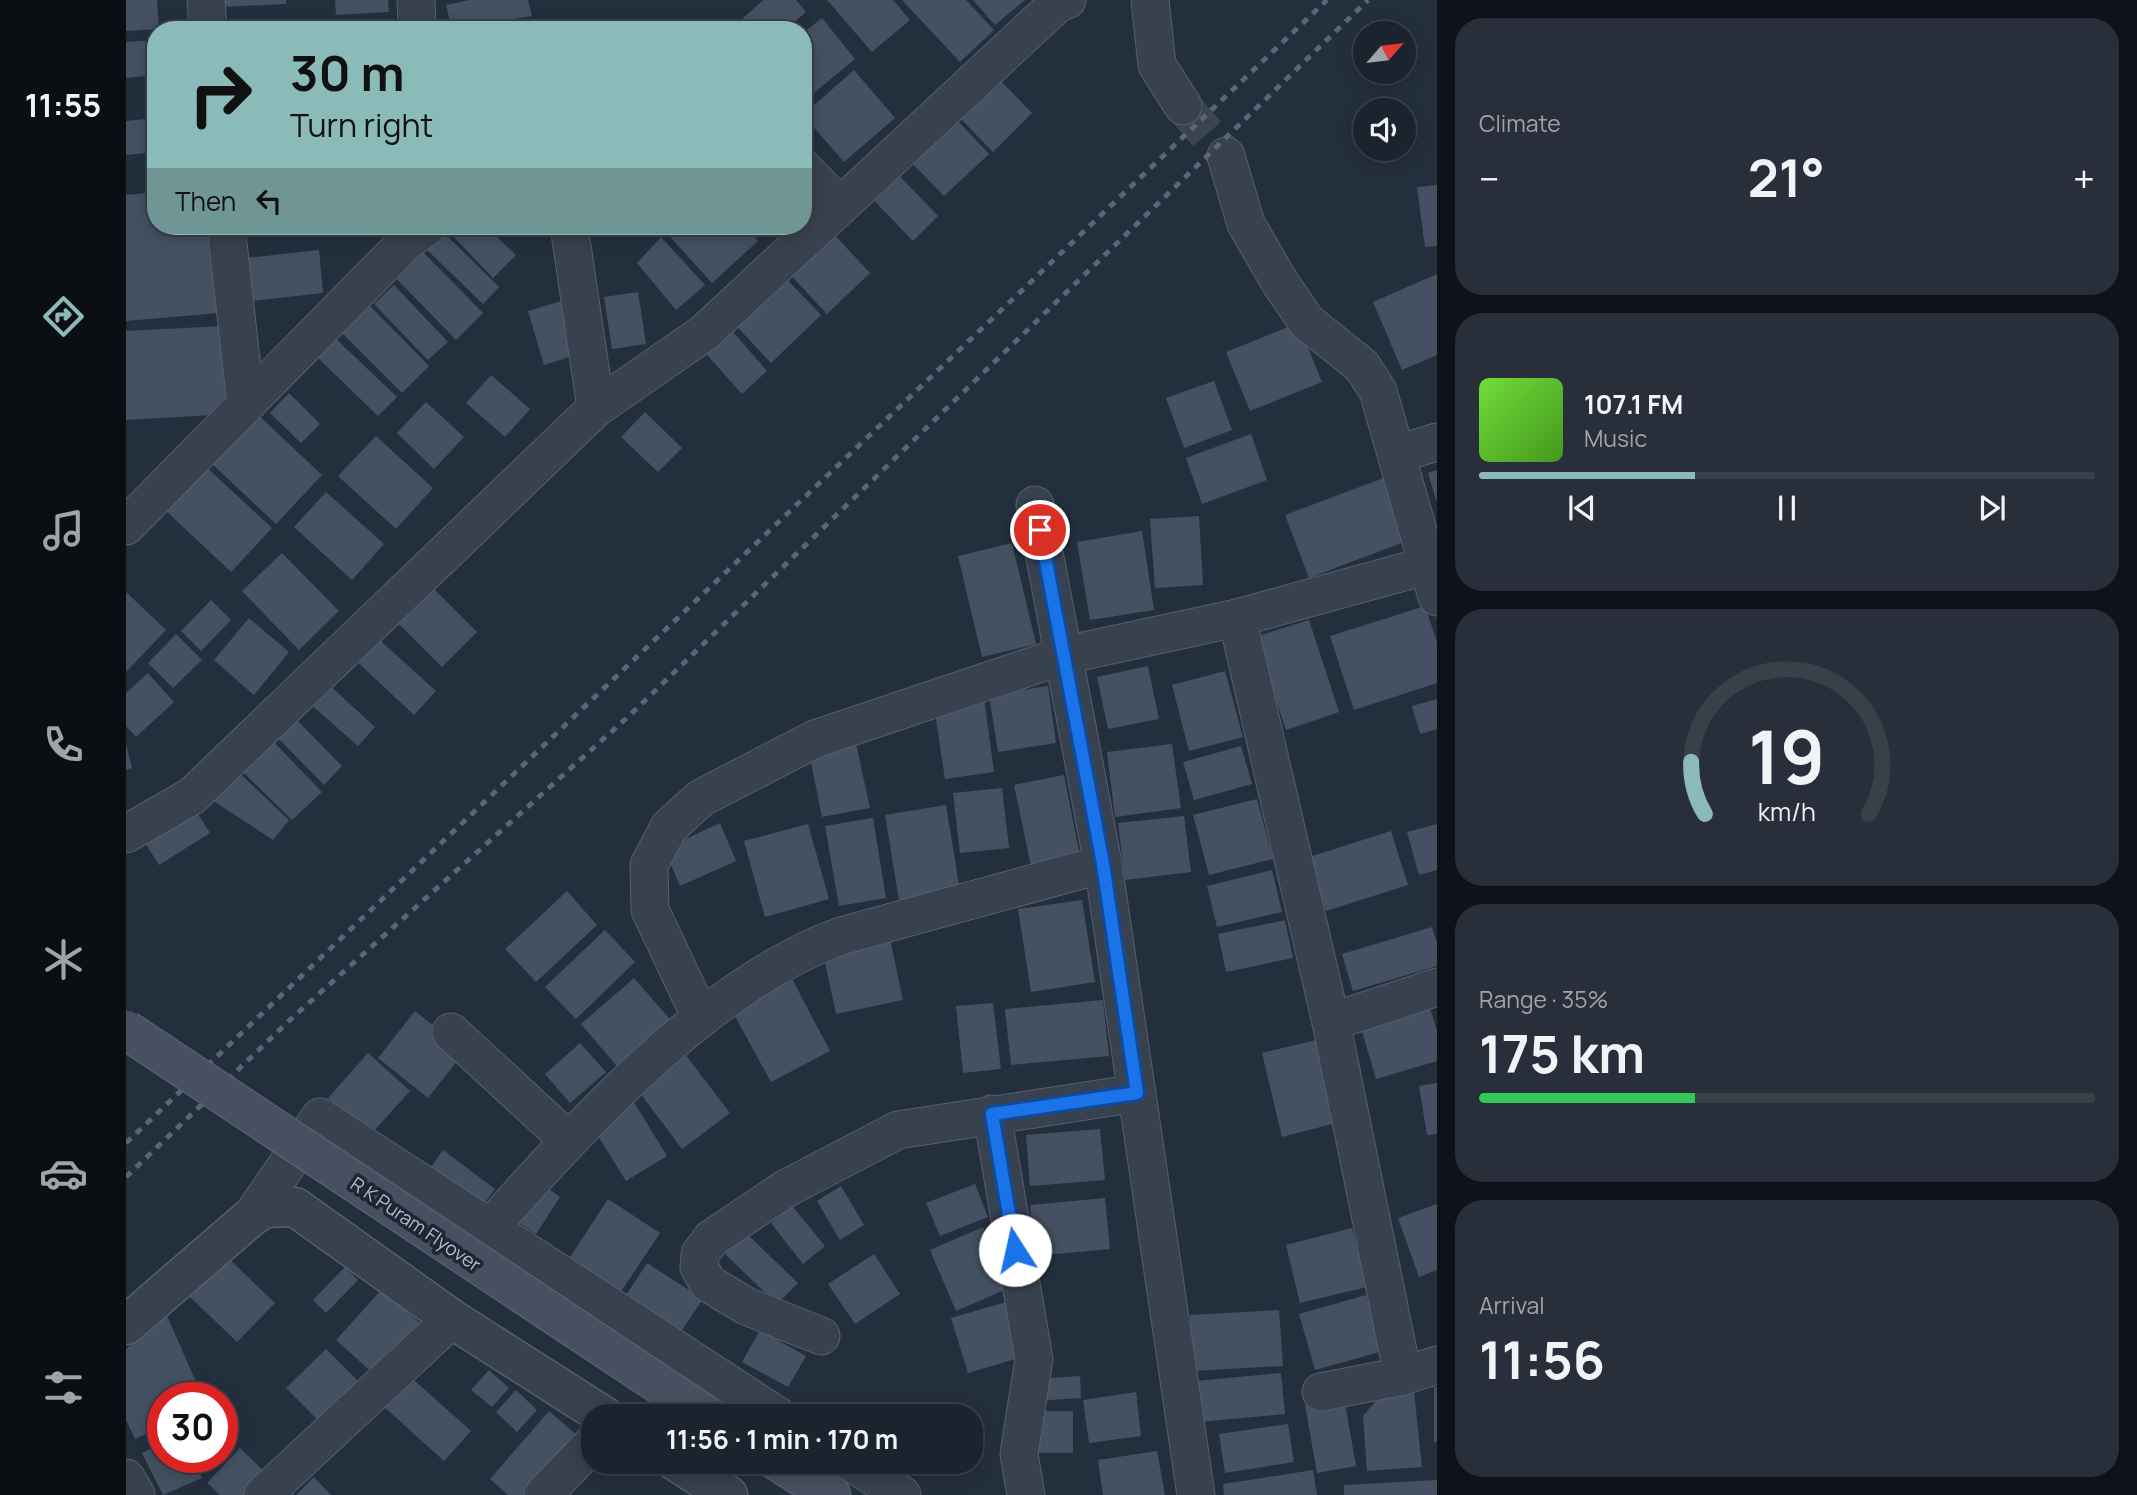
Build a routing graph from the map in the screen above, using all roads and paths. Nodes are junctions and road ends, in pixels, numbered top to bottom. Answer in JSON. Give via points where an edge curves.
{"nodes":[{"id":1,"x":206,"y":0,"type":"edge"},
{"id":2,"x":1066,"y":0,"type":"edge"},
{"id":3,"x":1150,"y":0,"type":"edge"},
{"id":4,"x":207,"y":21,"type":"edge"},
{"id":5,"x":1183,"y":106,"type":"tunnel mouth"},
{"id":6,"x":1226,"y":156,"type":"tunnel mouth"},
{"id":7,"x":812,"y":177,"type":"edge"},
{"id":8,"x":839,"y":205,"type":"junction"},
{"id":9,"x":812,"y":231,"type":"edge"},
{"id":10,"x":227,"y":235,"type":"edge"},
{"id":11,"x":409,"y":235,"type":"edge"},
{"id":12,"x":570,"y":235,"type":"edge"},
{"id":13,"x":807,"y":235,"type":"edge"},
{"id":14,"x":246,"y":404,"type":"junction"},
{"id":15,"x":596,"y":408,"type":"junction"},
{"id":16,"x":1437,"y":442,"type":"edge"},
{"id":17,"x":1397,"y":454,"type":"junction"},
{"id":18,"x":1035,"y":505,"type":"dead end"},
{"id":19,"x":126,"y":526,"type":"edge"},
{"id":20,"x":1433,"y":581,"type":"edge"},
{"id":21,"x":1237,"y":618,"type":"junction"},
{"id":22,"x":1065,"y":655,"type":"junction"},
{"id":23,"x":126,"y":834,"type":"edge"},
{"id":24,"x":1103,"y":864,"type":"junction"},
{"id":25,"x":1437,"y":987,"type":"edge"},
{"id":26,"x":701,"y":1017,"type":"junction"},
{"id":27,"x":1331,"y":1022,"type":"junction"},
{"id":28,"x":126,"y":1030,"type":"edge"},
{"id":29,"x":450,"y":1032,"type":"dead end"},
{"id":30,"x":1137,"y":1093,"type":"junction"},
{"id":31,"x":992,"y":1114,"type":"junction"},
{"id":32,"x":567,"y":1139,"type":"junction"},
{"id":33,"x":251,"y":1217,"type":"junction"},
{"id":34,"x":488,"y":1230,"type":"junction"},
{"id":35,"x":452,"y":1320,"type":"junction"},
{"id":36,"x":126,"y":1325,"type":"edge"},
{"id":37,"x":821,"y":1336,"type":"dead end"},
{"id":38,"x":1437,"y":1365,"type":"edge"},
{"id":39,"x":1403,"y":1376,"type":"junction"},
{"id":40,"x":1321,"y":1392,"type":"dead end"},
{"id":41,"x":585,"y":1404,"type":"edge"},
{"id":42,"x":689,"y":1404,"type":"edge"},
{"id":43,"x":759,"y":1404,"type":"edge"},
{"id":44,"x":581,"y":1455,"type":"edge"},
{"id":45,"x":695,"y":1474,"type":"edge"},
{"id":46,"x":797,"y":1474,"type":"edge"},
{"id":47,"x":869,"y":1474,"type":"edge"},
{"id":48,"x":126,"y":1478,"type":"edge"},
{"id":49,"x":136,"y":1495,"type":"edge"},
{"id":50,"x":263,"y":1495,"type":"edge"},
{"id":51,"x":543,"y":1495,"type":"edge"},
{"id":52,"x":728,"y":1495,"type":"edge"},
{"id":53,"x":831,"y":1495,"type":"edge"},
{"id":54,"x":902,"y":1495,"type":"edge"},
{"id":55,"x":1026,"y":1495,"type":"edge"},
{"id":56,"x":1196,"y":1495,"type":"edge"}],
"edges":[{"from":1,"to":4,"type":"street"},
{"from":2,"to":8,"type":"street"},
{"from":3,"to":5,"type":"street","via":[[1157,65]]},
{"from":6,"to":17,"type":"street","via":[[1246,224],[1307,322],[1362,366],[1378,391]]},
{"from":7,"to":8,"type":"street"},
{"from":8,"to":9,"type":"street"},
{"from":10,"to":14,"type":"street"},
{"from":11,"to":14,"type":"street"},
{"from":12,"to":15,"type":"street"},
{"from":13,"to":15,"type":"street","via":[[704,333]]},
{"from":14,"to":19,"type":"street"},
{"from":15,"to":23,"type":"street","via":[[192,796]]},
{"from":16,"to":17,"type":"street"},
{"from":17,"to":20,"type":"street"},
{"from":18,"to":22,"type":"street"},
{"from":20,"to":21,"type":"street"},
{"from":21,"to":22,"type":"street"},
{"from":21,"to":27,"type":"street"},
{"from":22,"to":24,"type":"street"},
{"from":22,"to":26,"type":"street","via":[[815,739],[701,798],[669,827],[649,865],[650,910]]},
{"from":24,"to":26,"type":"street","via":[[807,948]]},
{"from":24,"to":30,"type":"street"},
{"from":25,"to":27,"type":"street"},
{"from":26,"to":32,"type":"street"},
{"from":27,"to":39,"type":"street"},
{"from":28,"to":42,"type":"main road","name":"R K Puram Flyover","bridge":true},
{"from":29,"to":32,"type":"street"},
{"from":30,"to":31,"type":"street"},
{"from":30,"to":56,"type":"street"},
{"from":31,"to":37,"type":"street","via":[[918,1125],[874,1139],[785,1189],[711,1239],[700,1254],[699,1267],[708,1283],[746,1306]]},
{"from":31,"to":55,"type":"street","via":[[1034,1359],[1019,1454]]},
{"from":32,"to":34,"type":"street"},
{"from":33,"to":34,"type":"street","via":[[320,1117]]},
{"from":33,"to":35,"type":"street","via":[[265,1208],[295,1207]]},
{"from":33,"to":36,"type":"street"},
{"from":34,"to":43,"type":"street"},
{"from":35,"to":41,"type":"street"},
{"from":35,"to":50,"type":"street"},
{"from":38,"to":39,"type":"street"},
{"from":39,"to":40,"type":"street"},
{"from":44,"to":51,"type":"street"},
{"from":45,"to":52,"type":"street"},
{"from":46,"to":53,"type":"main road"},
{"from":47,"to":54,"type":"street"},
{"from":48,"to":49,"type":"street"}]}
